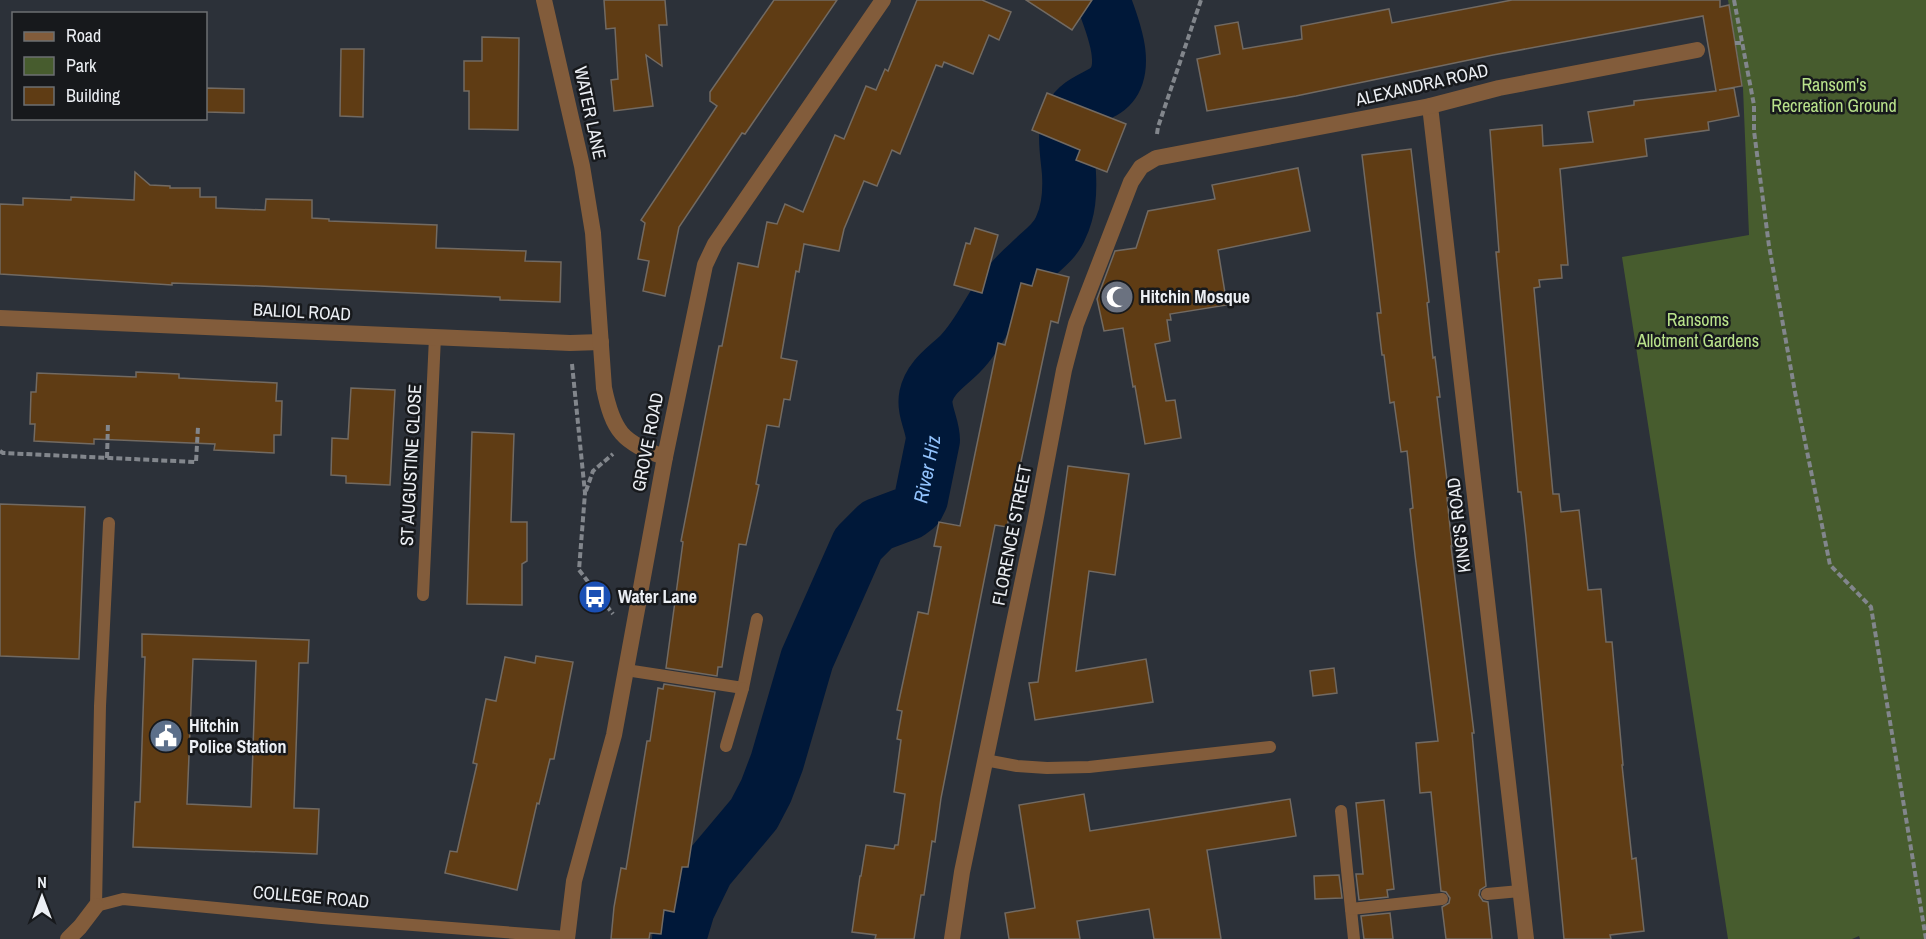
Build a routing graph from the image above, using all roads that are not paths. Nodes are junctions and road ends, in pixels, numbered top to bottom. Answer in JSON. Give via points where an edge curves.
{"nodes":[{"id":1,"x":544,"y":0,"type":"edge"},
{"id":2,"x":883,"y":0,"type":"edge"},
{"id":3,"x":1696,"y":50,"type":"dead end"},
{"id":4,"x":1430,"y":106,"type":"junction"},
{"id":5,"x":1156,"y":158,"type":"joint"},
{"id":6,"x":0,"y":318,"type":"edge"},
{"id":7,"x":435,"y":337,"type":"junction"},
{"id":8,"x":602,"y":342,"type":"junction"},
{"id":9,"x":664,"y":458,"type":"junction"},
{"id":10,"x":109,"y":523,"type":"dead end"},
{"id":11,"x":423,"y":595,"type":"dead end"},
{"id":12,"x":757,"y":619,"type":"dead end"},
{"id":13,"x":626,"y":670,"type":"junction"},
{"id":14,"x":743,"y":688,"type":"junction"},
{"id":15,"x":726,"y":746,"type":"dead end"},
{"id":16,"x":1270,"y":747,"type":"dead end"},
{"id":17,"x":985,"y":760,"type":"junction"},
{"id":18,"x":1341,"y":811,"type":"dead end"},
{"id":19,"x":1520,"y":891,"type":"junction"},
{"id":20,"x":1487,"y":894,"type":"dead end"},
{"id":21,"x":1442,"y":899,"type":"dead end"},
{"id":22,"x":96,"y":906,"type":"junction"},
{"id":23,"x":1351,"y":909,"type":"junction"},
{"id":24,"x":567,"y":938,"type":"edge"},
{"id":25,"x":68,"y":939,"type":"edge"},
{"id":26,"x":952,"y":939,"type":"edge"},
{"id":27,"x":1354,"y":939,"type":"edge"},
{"id":28,"x":1526,"y":939,"type":"edge"}],
"edges":[{"from":1,"to":8,"type":"street","name":"WATER LANE","via":[[582,166],[593,233]]},
{"from":2,"to":9,"type":"street","name":"GROVE ROAD","via":[[715,243],[700,282]]},
{"from":3,"to":4,"type":"street","name":"ALEXANDRA ROAD","via":[[1499,88]]},
{"from":4,"to":5,"type":"street","name":"ALEXANDRA ROAD"},
{"from":4,"to":19,"type":"street","name":"KING'S ROAD"},
{"from":5,"to":17,"type":"street","name":"FLORENCE STREET","via":[[1141,167],[1131,182],[1076,324]]},
{"from":6,"to":7,"type":"street","name":"BALIOL ROAD"},
{"from":7,"to":8,"type":"street","name":"BALIOL ROAD"},
{"from":7,"to":11,"type":"lane","name":"ST AUGUSTINE CLOSE"},
{"from":8,"to":9,"type":"street","name":"WATER LANE","via":[[604,388],[616,428],[646,451]]},
{"from":9,"to":13,"type":"street","name":"GROVE ROAD"},
{"from":10,"to":22,"type":"lane"},
{"from":12,"to":14,"type":"lane"},
{"from":13,"to":14,"type":"lane"},
{"from":13,"to":24,"type":"street","name":"GROVE ROAD","via":[[614,735],[574,881]]},
{"from":14,"to":15,"type":"lane"},
{"from":16,"to":17,"type":"lane","via":[[1089,767],[1017,766]]},
{"from":17,"to":26,"type":"street","name":"FLORENCE STREET"},
{"from":18,"to":23,"type":"lane"},
{"from":19,"to":20,"type":"lane"},
{"from":19,"to":28,"type":"street","name":"KING'S ROAD"},
{"from":21,"to":23,"type":"lane"},
{"from":22,"to":24,"type":"lane","name":"COLLEGE ROAD","via":[[123,899]]},
{"from":22,"to":25,"type":"street"},
{"from":23,"to":27,"type":"lane"}]}
